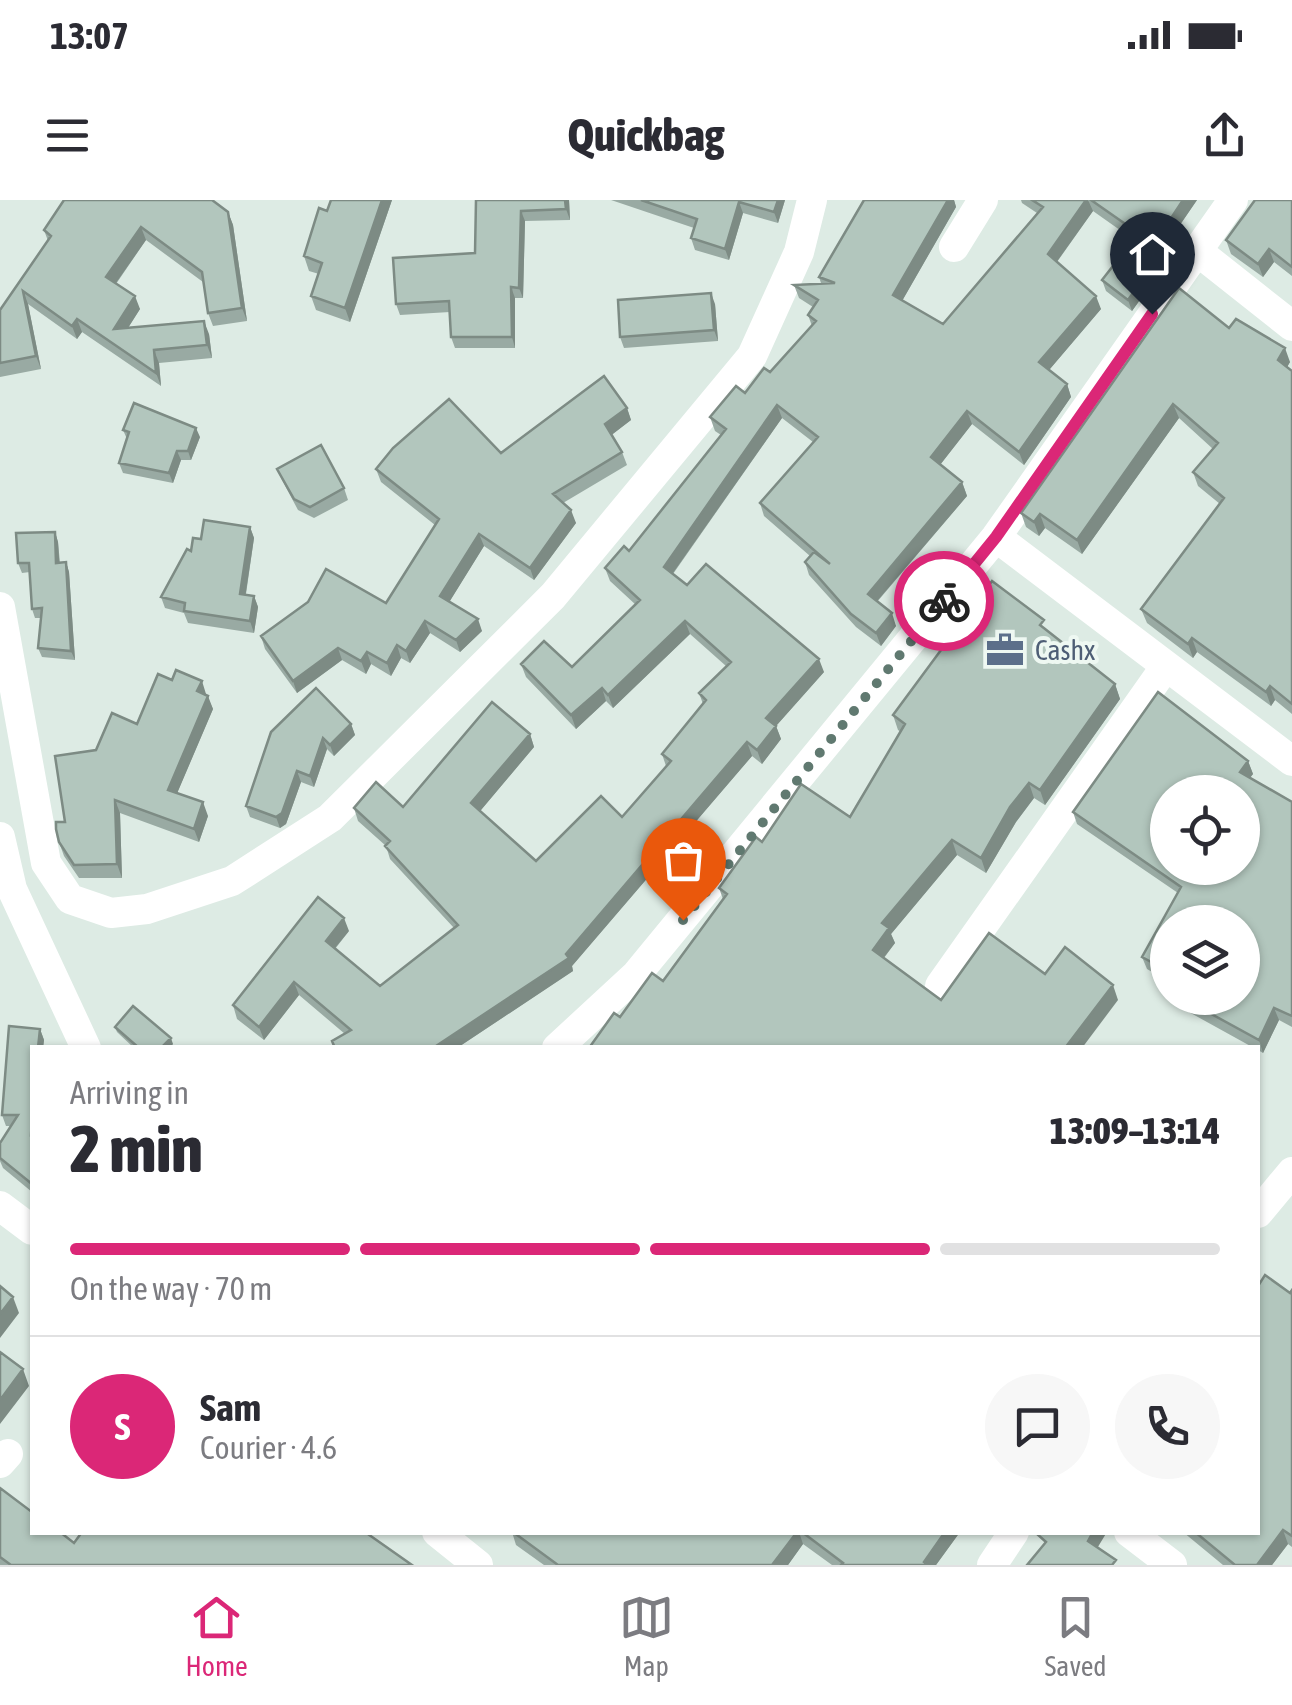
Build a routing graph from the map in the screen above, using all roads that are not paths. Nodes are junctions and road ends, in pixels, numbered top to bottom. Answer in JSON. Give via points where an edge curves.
{"nodes":[{"id":1,"x":812,"y":200,"type":"edge"},
{"id":2,"x":983,"y":200,"type":"edge"},
{"id":3,"x":1233,"y":200,"type":"edge"},
{"id":4,"x":954,"y":247,"type":"dead end"},
{"id":5,"x":1196,"y":250,"type":"junction"},
{"id":6,"x":1292,"y":326,"type":"edge"},
{"id":7,"x":996,"y":537,"type":"junction"},
{"id":8,"x":0,"y":607,"type":"edge"},
{"id":9,"x":1166,"y":666,"type":"junction"},
{"id":10,"x":1292,"y":761,"type":"edge"},
{"id":11,"x":0,"y":836,"type":"edge"},
{"id":12,"x":940,"y":986,"type":"dead end"},
{"id":13,"x":85,"y":1045,"type":"edge"},
{"id":14,"x":560,"y":1045,"type":"edge"},
{"id":15,"x":1292,"y":1172,"type":"edge"},
{"id":16,"x":0,"y":1206,"type":"edge"},
{"id":17,"x":1273,"y":1207,"type":"edge"},
{"id":18,"x":30,"y":1228,"type":"edge"},
{"id":19,"x":441,"y":1535,"type":"edge"},
{"id":20,"x":1012,"y":1535,"type":"edge"},
{"id":21,"x":1134,"y":1535,"type":"edge"},
{"id":22,"x":478,"y":1565,"type":"edge"},
{"id":23,"x":992,"y":1565,"type":"edge"},
{"id":24,"x":1172,"y":1565,"type":"edge"}],
"edges":[{"from":1,"to":8,"type":"street","via":[[799,252],[752,356],[553,596],[330,818],[232,881],[147,909],[112,913],[70,899],[46,863]]},
{"from":2,"to":4,"type":"street"},
{"from":3,"to":5,"type":"street"},
{"from":5,"to":6,"type":"street"},
{"from":5,"to":7,"type":"street"},
{"from":7,"to":9,"type":"street"},
{"from":7,"to":14,"type":"street","via":[[636,975]]},
{"from":9,"to":10,"type":"street"},
{"from":9,"to":12,"type":"street"},
{"from":11,"to":13,"type":"street","via":[[12,888]]},
{"from":15,"to":17,"type":"street"},
{"from":16,"to":18,"type":"street"},
{"from":19,"to":22,"type":"street"},
{"from":20,"to":23,"type":"street"},
{"from":21,"to":24,"type":"street"}]}
